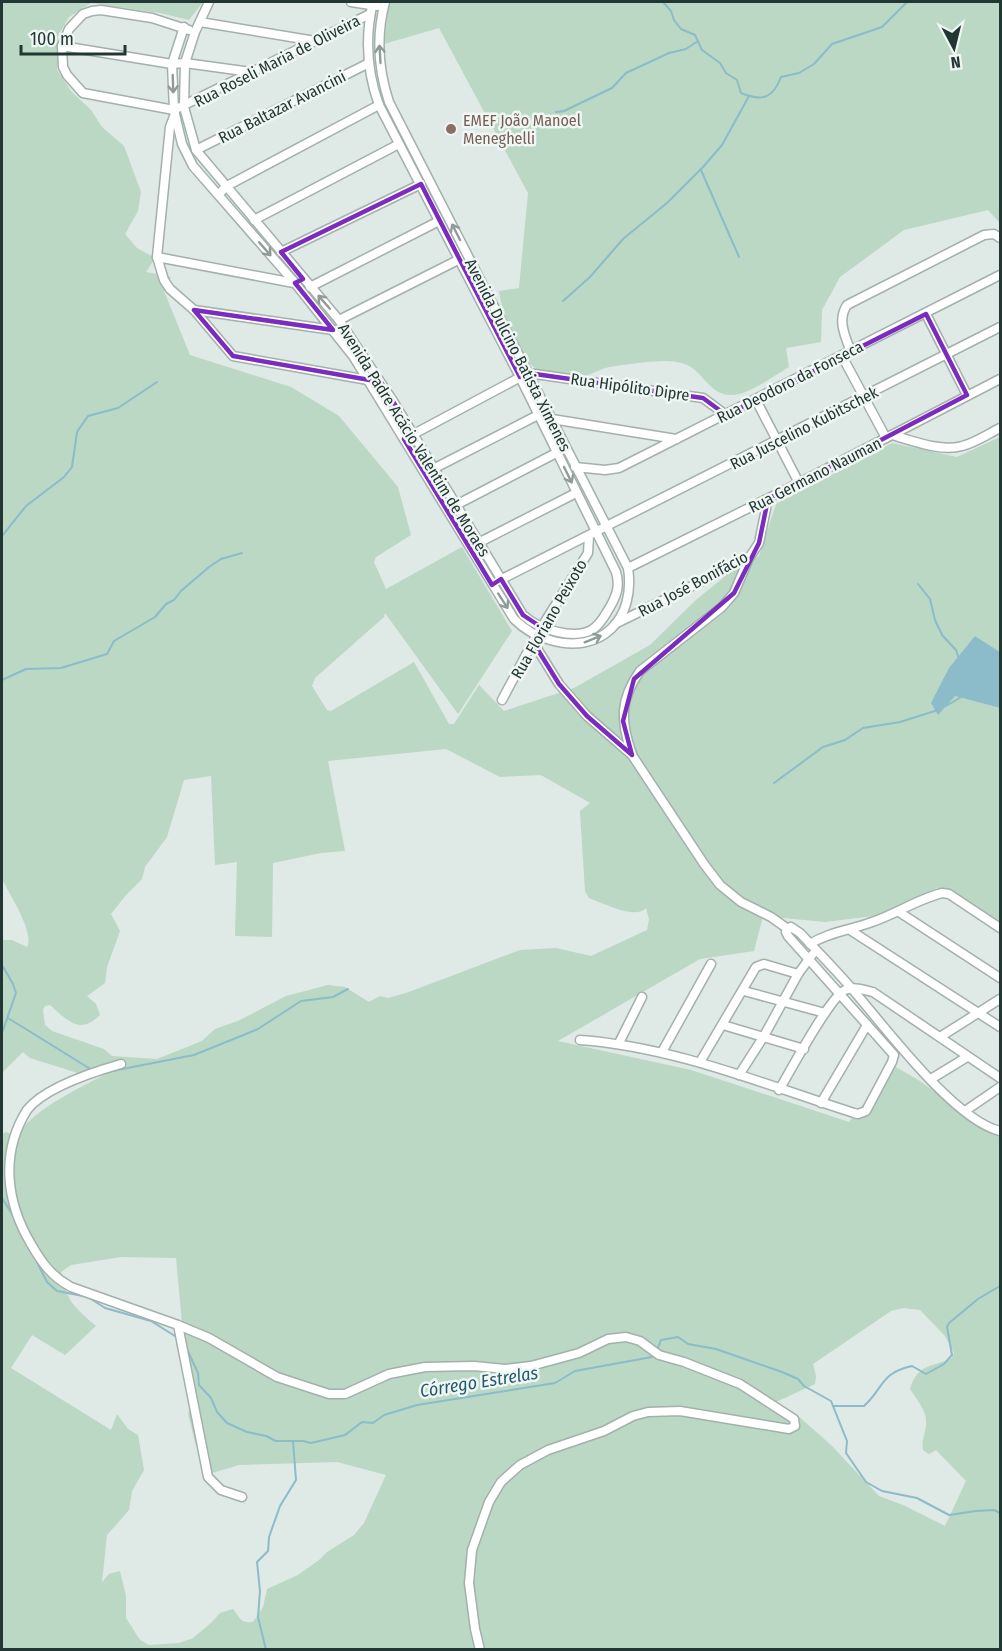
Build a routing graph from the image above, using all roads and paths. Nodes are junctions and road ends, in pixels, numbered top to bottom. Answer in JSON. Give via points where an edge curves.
{"nodes":[{"id":1,"x":209,"y":2,"type":"edge"},
{"id":2,"x":351,"y":2,"type":"edge"},
{"id":3,"x":373,"y":3,"type":"edge"},
{"id":4,"x":384,"y":4,"type":"edge"},
{"id":5,"x":370,"y":15,"type":"junction"},
{"id":6,"x":200,"y":22,"type":"junction"},
{"id":7,"x":184,"y":27,"type":"junction"},
{"id":8,"x":195,"y":32,"type":"junction"},
{"id":9,"x":316,"y":41,"type":"junction"},
{"id":10,"x":62,"y":46,"type":"junction"},
{"id":11,"x":185,"y":63,"type":"junction"},
{"id":12,"x":369,"y":63,"type":"junction"},
{"id":13,"x":172,"y":64,"type":"junction"},
{"id":14,"x":252,"y":72,"type":"junction"},
{"id":15,"x":379,"y":105,"type":"junction"},
{"id":16,"x":184,"y":107,"type":"junction"},
{"id":17,"x":175,"y":112,"type":"junction"},
{"id":18,"x":399,"y":144,"type":"junction"},
{"id":19,"x":196,"y":150,"type":"junction"},
{"id":20,"x":421,"y":184,"type":"junction"},
{"id":21,"x":225,"y":187,"type":"junction"},
{"id":22,"x":218,"y":196,"type":"junction"},
{"id":23,"x":254,"y":220,"type":"junction"},
{"id":24,"x":439,"y":221,"type":"junction"},
{"id":25,"x":1000,"y":238,"type":"edge"},
{"id":26,"x":281,"y":252,"type":"junction"},
{"id":27,"x":157,"y":257,"type":"junction"},
{"id":28,"x":458,"y":260,"type":"junction"},
{"id":29,"x":1000,"y":275,"type":"edge"},
{"id":30,"x":299,"y":281,"type":"junction"},
{"id":31,"x":310,"y":287,"type":"junction"},
{"id":32,"x":194,"y":310,"type":"junction"},
{"id":33,"x":926,"y":314,"type":"junction"},
{"id":34,"x":339,"y":320,"type":"junction"},
{"id":35,"x":1000,"y":327,"type":"edge"},
{"id":36,"x":333,"y":330,"type":"junction"},
{"id":37,"x":851,"y":352,"type":"junction"},
{"id":38,"x":357,"y":354,"type":"junction"},
{"id":39,"x":947,"y":355,"type":"junction"},
{"id":40,"x":842,"y":356,"type":"junction"},
{"id":41,"x":528,"y":373,"type":"junction"},
{"id":42,"x":520,"y":377,"type":"junction"},
{"id":43,"x":1000,"y":379,"type":"edge"},
{"id":44,"x":368,"y":380,"type":"junction"},
{"id":45,"x":968,"y":395,"type":"junction"},
{"id":46,"x":863,"y":398,"type":"junction"},
{"id":47,"x":756,"y":400,"type":"junction"},
{"id":48,"x":538,"y":415,"type":"junction"},
{"id":49,"x":726,"y":415,"type":"junction"},
{"id":50,"x":552,"y":419,"type":"junction"},
{"id":51,"x":1000,"y":428,"type":"edge"},
{"id":52,"x":413,"y":434,"type":"junction"},
{"id":53,"x":889,"y":437,"type":"junction"},
{"id":54,"x":404,"y":439,"type":"junction"},
{"id":55,"x":676,"y":439,"type":"junction"},
{"id":56,"x":777,"y":441,"type":"junction"},
{"id":57,"x":561,"y":450,"type":"junction"},
{"id":58,"x":574,"y":467,"type":"junction"},
{"id":59,"x":433,"y":469,"type":"junction"},
{"id":60,"x":799,"y":483,"type":"junction"},
{"id":61,"x":576,"y":493,"type":"junction"},
{"id":62,"x":768,"y":499,"type":"junction"},
{"id":63,"x":456,"y":505,"type":"junction"},
{"id":64,"x":606,"y":527,"type":"junction"},
{"id":65,"x":593,"y":534,"type":"junction"},
{"id":66,"x":478,"y":543,"type":"junction"},
{"id":67,"x":749,"y":558,"type":"junction"},
{"id":68,"x":628,"y":568,"type":"junction"},
{"id":69,"x":501,"y":579,"type":"junction"},
{"id":70,"x":492,"y":585,"type":"junction"},
{"id":71,"x":615,"y":624,"type":"junction"},
{"id":72,"x":543,"y":627,"type":"junction"},
{"id":73,"x":535,"y":639,"type":"junction"},
{"id":74,"x":502,"y":700,"type":"dead end"},
{"id":75,"x":632,"y":755,"type":"junction"},
{"id":76,"x":899,"y":912,"type":"junction"},
{"id":77,"x":1000,"y":928,"type":"edge"},
{"id":78,"x":788,"y":929,"type":"junction"},
{"id":79,"x":850,"y":930,"type":"junction"},
{"id":80,"x":813,"y":947,"type":"junction"},
{"id":81,"x":809,"y":959,"type":"junction"},
{"id":82,"x":711,"y":964,"type":"dead end"},
{"id":83,"x":798,"y":974,"type":"junction"},
{"id":84,"x":1000,"y":978,"type":"edge"},
{"id":85,"x":744,"y":990,"type":"junction"},
{"id":86,"x":846,"y":990,"type":"junction"},
{"id":87,"x":642,"y":997,"type":"dead end"},
{"id":88,"x":1000,"y":999,"type":"edge"},
{"id":89,"x":783,"y":1001,"type":"junction"},
{"id":90,"x":825,"y":1013,"type":"junction"},
{"id":91,"x":979,"y":1013,"type":"junction"},
{"id":92,"x":723,"y":1025,"type":"junction"},
{"id":93,"x":867,"y":1025,"type":"junction"},
{"id":94,"x":1000,"y":1027,"type":"edge"},
{"id":95,"x":764,"y":1036,"type":"junction"},
{"id":96,"x":940,"y":1037,"type":"junction"},
{"id":97,"x":580,"y":1040,"type":"dead end"},
{"id":98,"x":619,"y":1043,"type":"junction"},
{"id":99,"x":804,"y":1049,"type":"junction"},
{"id":100,"x":662,"y":1052,"type":"junction"},
{"id":101,"x":967,"y":1057,"type":"junction"},
{"id":102,"x":700,"y":1062,"type":"junction"},
{"id":103,"x":121,"y":1064,"type":"dead end"},
{"id":104,"x":739,"y":1075,"type":"junction"},
{"id":105,"x":1000,"y":1078,"type":"edge"},
{"id":106,"x":931,"y":1079,"type":"junction"},
{"id":107,"x":1000,"y":1087,"type":"edge"},
{"id":108,"x":779,"y":1090,"type":"junction"},
{"id":109,"x":821,"y":1103,"type":"junction"},
{"id":110,"x":965,"y":1111,"type":"junction"},
{"id":111,"x":1000,"y":1131,"type":"edge"},
{"id":112,"x":178,"y":1325,"type":"junction"},
{"id":113,"x":243,"y":1497,"type":"dead end"},
{"id":114,"x":480,"y":1650,"type":"edge"}],
"edges":[{"from":1,"to":6,"type":"street","name":"Avenida Padre Acácio Valentim de Moraes"},
{"from":2,"to":3,"type":"street"},
{"from":3,"to":4,"type":"street"},
{"from":3,"to":5,"type":"street","name":"Avenida Dulcino Batista Ximenes"},
{"from":41,"to":4,"type":"street","name":"Avenida Dulcino Batista Ximenes","one_way":true,"via":[[389,102],[379,57]]},
{"from":5,"to":9,"type":"street","name":"Rua Roseli Maria de Oliveira"},
{"from":5,"to":12,"type":"street","name":"Avenida Dulcino Batista Ximenes"},
{"from":6,"to":8,"type":"street","name":"Avenida Padre Acácio Valentim de Moraes"},
{"from":6,"to":9,"type":"street"},
{"from":7,"to":8,"type":"street"},
{"from":7,"to":10,"type":"street","via":[[152,18],[92,11],[69,28]]},
{"from":7,"to":13,"type":"street","name":"Avenida Padre Acácio Valentim de Moraes"},
{"from":8,"to":11,"type":"street","name":"Avenida Padre Acácio Valentim de Moraes"},
{"from":9,"to":14,"type":"street","name":"Rua Roseli Maria de Oliveira"},
{"from":10,"to":13,"type":"street"},
{"from":10,"to":17,"type":"street","via":[[63,67],[83,93]]},
{"from":11,"to":13,"type":"street"},
{"from":11,"to":14,"type":"street"},
{"from":11,"to":16,"type":"street","name":"Avenida Padre Acácio Valentim de Moraes"},
{"from":12,"to":15,"type":"street","name":"Avenida Dulcino Batista Ximenes"},
{"from":12,"to":19,"type":"street","name":"Rua Baltazar Avancini"},
{"from":13,"to":17,"type":"street","name":"Avenida Padre Acácio Valentim de Moraes","one_way":true},
{"from":14,"to":16,"type":"street","name":"Rua Roseli Maria de Oliveira"},
{"from":15,"to":18,"type":"street","name":"Avenida Dulcino Batista Ximenes"},
{"from":15,"to":21,"type":"street"},
{"from":16,"to":17,"type":"street","name":"Rua Roseli Maria de Oliveira"},
{"from":16,"to":19,"type":"street","name":"Avenida Padre Acácio Valentim de Moraes"},
{"from":17,"to":22,"type":"street","name":"Avenida Padre Acácio Valentim de Moraes","via":[[187,155]]},
{"from":17,"to":27,"type":"street","via":[[170,127]]},
{"from":18,"to":20,"type":"street","name":"Avenida Dulcino Batista Ximenes"},
{"from":18,"to":23,"type":"street"},
{"from":19,"to":21,"type":"street","name":"Avenida Padre Acácio Valentim de Moraes"},
{"from":20,"to":24,"type":"street","name":"Avenida Dulcino Batista Ximenes"},
{"from":20,"to":26,"type":"street"},
{"from":21,"to":22,"type":"street"},
{"from":21,"to":23,"type":"street","name":"Avenida Padre Acácio Valentim de Moraes"},
{"from":22,"to":30,"type":"street","name":"Avenida Padre Acácio Valentim de Moraes","one_way":true},
{"from":23,"to":26,"type":"street","name":"Avenida Padre Acácio Valentim de Moraes"},
{"from":24,"to":28,"type":"street","name":"Avenida Dulcino Batista Ximenes"},
{"from":24,"to":31,"type":"street"},
{"from":25,"to":37,"type":"street","via":[[984,235],[847,304],[842,327]]},
{"from":26,"to":30,"type":"street","name":"Avenida Padre Acácio Valentim de Moraes"},
{"from":27,"to":30,"type":"street"},
{"from":27,"to":32,"type":"street","via":[[164,280]]},
{"from":28,"to":34,"type":"street"},
{"from":28,"to":42,"type":"street","name":"Avenida Dulcino Batista Ximenes"},
{"from":29,"to":33,"type":"street","name":"Rua Deodoro da Fonseca"},
{"from":30,"to":31,"type":"street","name":"Avenida Padre Acácio Valentim de Moraes"},
{"from":30,"to":36,"type":"street","name":"Avenida Padre Acácio Valentim de Moraes"},
{"from":34,"to":31,"type":"street","name":"Avenida Padre Acácio Valentim de Moraes","one_way":true},
{"from":32,"to":36,"type":"street"},
{"from":32,"to":44,"type":"street","via":[[233,356]]},
{"from":33,"to":37,"type":"street","name":"Rua Deodoro da Fonseca"},
{"from":33,"to":39,"type":"street"},
{"from":34,"to":38,"type":"street","name":"Avenida Padre Acácio Valentim de Moraes"},
{"from":35,"to":39,"type":"street","name":"Rua Juscelino Kubitschek"},
{"from":36,"to":38,"type":"street","name":"Avenida Padre Acácio Valentim de Moraes"},
{"from":37,"to":40,"type":"street","name":"Rua Deodoro da Fonseca"},
{"from":38,"to":44,"type":"street","name":"Avenida Padre Acácio Valentim de Moraes"},
{"from":38,"to":52,"type":"street","name":"Avenida Padre Acácio Valentim de Moraes"},
{"from":39,"to":45,"type":"street"},
{"from":39,"to":46,"type":"street","name":"Rua Juscelino Kubitschek"},
{"from":40,"to":46,"type":"street"},
{"from":40,"to":47,"type":"street","name":"Rua Deodoro da Fonseca"},
{"from":41,"to":42,"type":"street"},
{"from":41,"to":49,"type":"street","name":"Rua Hipólito Dipre","via":[[703,398]]},
{"from":41,"to":50,"type":"street","name":"Avenida Dulcino Batista Ximenes"},
{"from":42,"to":48,"type":"street","name":"Avenida Dulcino Batista Ximenes"},
{"from":42,"to":52,"type":"street"},
{"from":43,"to":45,"type":"street","name":"Rua Germano Nauman"},
{"from":44,"to":54,"type":"street","name":"Avenida Padre Acácio Valentim de Moraes"},
{"from":45,"to":53,"type":"street","name":"Rua Germano Nauman"},
{"from":46,"to":53,"type":"street"},
{"from":46,"to":56,"type":"street","name":"Rua Juscelino Kubitschek"},
{"from":47,"to":49,"type":"street","name":"Rua Deodoro da Fonseca"},
{"from":47,"to":56,"type":"street"},
{"from":48,"to":57,"type":"street","name":"Avenida Dulcino Batista Ximenes"},
{"from":48,"to":59,"type":"street"},
{"from":49,"to":55,"type":"street","name":"Rua Deodoro da Fonseca"},
{"from":50,"to":55,"type":"street"},
{"from":50,"to":57,"type":"street","name":"Avenida Dulcino Batista Ximenes"},
{"from":51,"to":53,"type":"street","via":[[955,447]]},
{"from":52,"to":54,"type":"street"},
{"from":52,"to":59,"type":"street","name":"Avenida Padre Acácio Valentim de Moraes"},
{"from":53,"to":60,"type":"street","name":"Rua Germano Nauman"},
{"from":54,"to":70,"type":"street","name":"Avenida Padre Acácio Valentim de Moraes"},
{"from":55,"to":58,"type":"street","name":"Rua Deodoro da Fonseca","via":[[611,470]]},
{"from":56,"to":60,"type":"street"},
{"from":56,"to":64,"type":"street","name":"Rua Juscelino Kubitschek"},
{"from":57,"to":58,"type":"street","name":"Avenida Dulcino Batista Ximenes"},
{"from":57,"to":61,"type":"street","name":"Avenida Dulcino Batista Ximenes","one_way":true},
{"from":57,"to":63,"type":"street"},
{"from":58,"to":64,"type":"street","name":"Avenida Dulcino Batista Ximenes"},
{"from":59,"to":63,"type":"street","name":"Avenida Padre Acácio Valentim de Moraes"},
{"from":60,"to":62,"type":"street","name":"Rua Germano Nauman"},
{"from":61,"to":65,"type":"street","name":"Avenida Dulcino Batista Ximenes"},
{"from":61,"to":66,"type":"street"},
{"from":62,"to":67,"type":"street","name":"Rua José Bonifácio","via":[[759,543]]},
{"from":62,"to":68,"type":"street","name":"Rua Germano Nauman"},
{"from":63,"to":66,"type":"street","name":"Avenida Padre Acácio Valentim de Moraes"},
{"from":64,"to":65,"type":"street","name":"Rua Juscelino Kubitschek"},
{"from":64,"to":68,"type":"street","name":"Avenida Dulcino Batista Ximenes"},
{"from":65,"to":69,"type":"street","name":"Rua Juscelino Kubitschek"},
{"from":65,"to":72,"type":"street","name":"Rua Floriano Peixoto","via":[[588,553]]},
{"from":65,"to":72,"type":"street","name":"Avenida Dulcino Batista Ximenes","via":[[619,582],[610,606],[592,630],[574,634]]},
{"from":66,"to":69,"type":"street","name":"Avenida Padre Acácio Valentim de Moraes"},
{"from":67,"to":71,"type":"street","name":"Rua José Bonifácio"},
{"from":67,"to":75,"type":"street","via":[[734,592],[722,607],[634,679],[625,701],[623,721]]},
{"from":68,"to":71,"type":"street","name":"Avenida Dulcino Batista Ximenes","via":[[628,599]]},
{"from":69,"to":70,"type":"street","name":"Rua Juscelino Kubitschek"},
{"from":69,"to":72,"type":"street","name":"Avenida Padre Acácio Valentim de Moraes","via":[[523,615]]},
{"from":70,"to":73,"type":"street","name":"Avenida Padre Acácio Valentim de Moraes","one_way":true,"via":[[514,619]]},
{"from":73,"to":71,"type":"street","name":"Avenida Dulcino Batista Ximenes","one_way":true,"via":[[588,643]]},
{"from":72,"to":73,"type":"street","name":"Rua Floriano Peixoto"},
{"from":73,"to":74,"type":"street","name":"Rua Floriano Peixoto"},
{"from":73,"to":75,"type":"street","via":[[559,684],[587,716]]},
{"from":75,"to":78,"type":"street","via":[[720,885]]},
{"from":76,"to":77,"type":"street","via":[[935,895],[950,894]]},
{"from":76,"to":79,"type":"street"},
{"from":76,"to":84,"type":"street"},
{"from":78,"to":80,"type":"street","via":[[793,927]]},
{"from":78,"to":81,"type":"street","via":[[788,936]]},
{"from":79,"to":80,"type":"street","via":[[829,933]]},
{"from":79,"to":91,"type":"street"},
{"from":80,"to":81,"type":"street"},
{"from":80,"to":86,"type":"street"},
{"from":81,"to":83,"type":"street"},
{"from":81,"to":86,"type":"street"},
{"from":82,"to":100,"type":"street"},
{"from":83,"to":85,"type":"street","via":[[760,965]]},
{"from":83,"to":89,"type":"street"},
{"from":85,"to":89,"type":"street"},
{"from":85,"to":92,"type":"street"},
{"from":86,"to":90,"type":"street"},
{"from":86,"to":93,"type":"street"},
{"from":86,"to":96,"type":"street","via":[[873,992]]},
{"from":86,"to":106,"type":"street"},
{"from":87,"to":98,"type":"street"},
{"from":88,"to":91,"type":"street"},
{"from":89,"to":90,"type":"street"},
{"from":89,"to":95,"type":"street"},
{"from":90,"to":99,"type":"street"},
{"from":91,"to":94,"type":"street"},
{"from":91,"to":96,"type":"street"},
{"from":92,"to":95,"type":"street"},
{"from":92,"to":102,"type":"street"},
{"from":93,"to":109,"type":"street"},
{"from":93,"to":109,"type":"street","via":[[894,1059],[866,1111],[858,1114]]},
{"from":95,"to":99,"type":"street"},
{"from":95,"to":104,"type":"street"},
{"from":96,"to":101,"type":"street"},
{"from":97,"to":98,"type":"street"},
{"from":98,"to":100,"type":"street"},
{"from":99,"to":108,"type":"street"},
{"from":100,"to":102,"type":"street"},
{"from":101,"to":105,"type":"street"},
{"from":101,"to":106,"type":"street"},
{"from":102,"to":104,"type":"street"},
{"from":103,"to":112,"type":"street","via":[[79,1078],[27,1110],[7,1155],[10,1200],[25,1234],[57,1280]]},
{"from":104,"to":108,"type":"street"},
{"from":106,"to":110,"type":"street"},
{"from":107,"to":110,"type":"street"},
{"from":108,"to":109,"type":"street"},
{"from":110,"to":111,"type":"street"},
{"from":112,"to":113,"type":"street","via":[[208,1477],[221,1490]]},
{"from":112,"to":114,"type":"street","via":[[277,1377],[329,1394],[345,1394],[389,1374],[425,1367],[531,1366],[579,1353],[608,1339],[626,1337],[640,1341],[659,1355],[740,1384],[794,1419],[795,1426],[789,1430],[680,1411],[648,1412],[548,1450],[520,1465],[501,1482],[489,1502],[472,1550],[469,1583]]}]}
